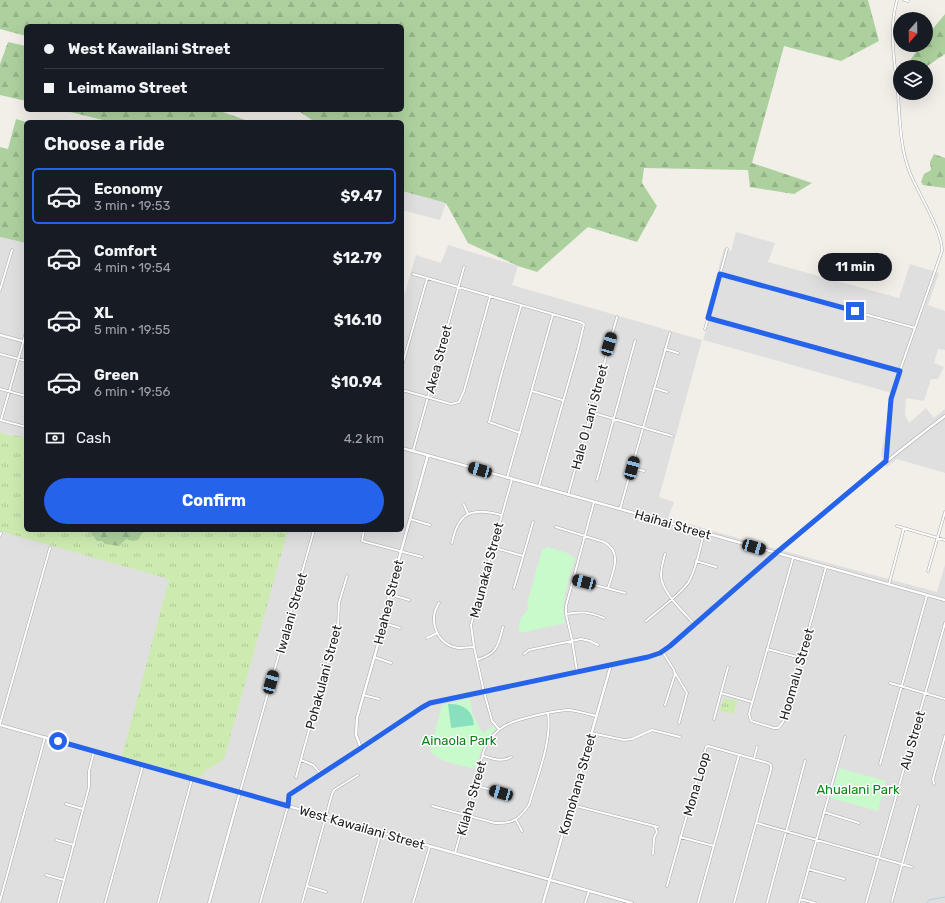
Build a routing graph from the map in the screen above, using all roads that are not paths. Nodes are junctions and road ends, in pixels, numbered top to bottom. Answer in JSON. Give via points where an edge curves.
{"nodes":[{"id":1,"x":897,"y":0,"type":"edge"},
{"id":2,"x":904,"y":0,"type":"edge"},
{"id":3,"x":908,"y":1,"type":"edge"},
{"id":4,"x":727,"y":249,"type":"dead end"},
{"id":5,"x":12,"y":250,"type":"dead end"},
{"id":6,"x":464,"y":267,"type":"dead end"},
{"id":7,"x":413,"y":274,"type":"dead end"},
{"id":8,"x":720,"y":274,"type":"junction"},
{"id":9,"x":427,"y":279,"type":"junction"},
{"id":10,"x":458,"y":288,"type":"junction"},
{"id":11,"x":0,"y":290,"type":"edge"},
{"id":12,"x":490,"y":297,"type":"junction"},
{"id":13,"x":522,"y":306,"type":"junction"},
{"id":14,"x":553,"y":314,"type":"junction"},
{"id":15,"x":617,"y":317,"type":"dead end"},
{"id":16,"x":708,"y":318,"type":"junction"},
{"id":17,"x":915,"y":328,"type":"junction"},
{"id":18,"x":705,"y":329,"type":"dead end"},
{"id":19,"x":670,"y":333,"type":"dead end"},
{"id":20,"x":0,"y":335,"type":"edge"},
{"id":21,"x":635,"y":341,"type":"dead end"},
{"id":22,"x":24,"y":342,"type":"edge"},
{"id":23,"x":24,"y":345,"type":"edge"},
{"id":24,"x":665,"y":349,"type":"junction"},
{"id":25,"x":678,"y":353,"type":"dead end"},
{"id":26,"x":0,"y":354,"type":"edge"},
{"id":27,"x":19,"y":359,"type":"junction"},
{"id":28,"x":404,"y":359,"type":"edge"},
{"id":29,"x":24,"y":360,"type":"edge"},
{"id":30,"x":900,"y":371,"type":"junction"},
{"id":31,"x":654,"y":388,"type":"junction"},
{"id":32,"x":0,"y":389,"type":"edge"},
{"id":33,"x":404,"y":391,"type":"edge"},
{"id":34,"x":9,"y":392,"type":"junction"},
{"id":35,"x":532,"y":392,"type":"junction"},
{"id":36,"x":667,"y":392,"type":"dead end"},
{"id":37,"x":24,"y":396,"type":"edge"},
{"id":38,"x":428,"y":397,"type":"junction"},
{"id":39,"x":562,"y":400,"type":"junction"},
{"id":40,"x":590,"y":412,"type":"junction"},
{"id":41,"x":945,"y":416,"type":"edge"},
{"id":42,"x":613,"y":419,"type":"junction"},
{"id":43,"x":1,"y":420,"type":"edge"},
{"id":44,"x":24,"y":426,"type":"edge"},
{"id":45,"x":643,"y":428,"type":"junction"},
{"id":46,"x":520,"y":433,"type":"junction"},
{"id":47,"x":672,"y":436,"type":"dead end"},
{"id":48,"x":404,"y":449,"type":"edge"},
{"id":49,"x":413,"y":451,"type":"junction"},
{"id":50,"x":428,"y":455,"type":"junction"},
{"id":51,"x":886,"y":461,"type":"junction"},
{"id":52,"x":632,"y":468,"type":"junction"},
{"id":53,"x":644,"y":471,"type":"dead end"},
{"id":54,"x":507,"y":478,"type":"junction"},
{"id":55,"x":512,"y":479,"type":"junction"},
{"id":56,"x":597,"y":480,"type":"dead end"},
{"id":57,"x":539,"y":486,"type":"junction"},
{"id":58,"x":568,"y":495,"type":"junction"},
{"id":59,"x":594,"y":502,"type":"junction"},
{"id":60,"x":464,"y":505,"type":"dead end"},
{"id":61,"x":620,"y":509,"type":"junction"},
{"id":62,"x":945,"y":512,"type":"edge"},
{"id":63,"x":468,"y":514,"type":"junction"},
{"id":64,"x":500,"y":515,"type":"junction"},
{"id":65,"x":410,"y":519,"type":"junction"},
{"id":66,"x":533,"y":522,"type":"dead end"},
{"id":67,"x":430,"y":525,"type":"dead end"},
{"id":68,"x":897,"y":526,"type":"dead end"},
{"id":69,"x":556,"y":527,"type":"dead end"},
{"id":70,"x":904,"y":528,"type":"junction"},
{"id":71,"x":313,"y":532,"type":"edge"},
{"id":72,"x":364,"y":532,"type":"edge"},
{"id":73,"x":1,"y":533,"type":"dead end"},
{"id":74,"x":704,"y":533,"type":"junction"},
{"id":75,"x":0,"y":536,"type":"edge"},
{"id":76,"x":585,"y":536,"type":"junction"},
{"id":77,"x":938,"y":538,"type":"junction"},
{"id":78,"x":945,"y":540,"type":"edge"},
{"id":79,"x":452,"y":543,"type":"dead end"},
{"id":80,"x":492,"y":547,"type":"junction"},
{"id":81,"x":50,"y":548,"type":"dead end"},
{"id":82,"x":766,"y":551,"type":"junction"},
{"id":83,"x":401,"y":552,"type":"junction"},
{"id":84,"x":776,"y":553,"type":"junction"},
{"id":85,"x":666,"y":554,"type":"dead end"},
{"id":86,"x":523,"y":556,"type":"junction"},
{"id":87,"x":422,"y":557,"type":"dead end"},
{"id":88,"x":793,"y":558,"type":"junction"},
{"id":89,"x":768,"y":560,"type":"junction"},
{"id":90,"x":696,"y":561,"type":"junction"},
{"id":91,"x":716,"y":567,"type":"dead end"},
{"id":92,"x":826,"y":567,"type":"junction"},
{"id":93,"x":928,"y":571,"type":"dead end"},
{"id":94,"x":347,"y":576,"type":"dead end"},
{"id":95,"x":573,"y":578,"type":"junction"},
{"id":96,"x":889,"y":584,"type":"junction"},
{"id":97,"x":514,"y":588,"type":"dead end"},
{"id":98,"x":608,"y":588,"type":"junction"},
{"id":99,"x":625,"y":593,"type":"dead end"},
{"id":100,"x":389,"y":594,"type":"junction"},
{"id":101,"x":927,"y":595,"type":"junction"},
{"id":102,"x":672,"y":598,"type":"junction"},
{"id":103,"x":409,"y":600,"type":"dead end"},
{"id":104,"x":945,"y":600,"type":"edge"},
{"id":105,"x":439,"y":603,"type":"dead end"},
{"id":106,"x":566,"y":614,"type":"junction"},
{"id":107,"x":604,"y":618,"type":"dead end"},
{"id":108,"x":646,"y":621,"type":"dead end"},
{"id":109,"x":384,"y":623,"type":"junction"},
{"id":110,"x":945,"y":623,"type":"edge"},
{"id":111,"x":695,"y":625,"type":"junction"},
{"id":112,"x":503,"y":627,"type":"dead end"},
{"id":113,"x":400,"y":628,"type":"dead end"},
{"id":114,"x":437,"y":633,"type":"junction"},
{"id":115,"x":427,"y":638,"type":"dead end"},
{"id":116,"x":572,"y":640,"type":"junction"},
{"id":117,"x":598,"y":645,"type":"dead end"},
{"id":118,"x":474,"y":647,"type":"junction"},
{"id":119,"x":767,"y":649,"type":"junction"},
{"id":120,"x":662,"y":651,"type":"junction"},
{"id":121,"x":524,"y":654,"type":"dead end"},
{"id":122,"x":374,"y":658,"type":"junction"},
{"id":123,"x":801,"y":658,"type":"junction"},
{"id":124,"x":477,"y":660,"type":"junction"},
{"id":125,"x":391,"y":663,"type":"dead end"},
{"id":126,"x":611,"y":665,"type":"junction"},
{"id":127,"x":728,"y":667,"type":"dead end"},
{"id":128,"x":577,"y":671,"type":"junction"},
{"id":129,"x":674,"y":672,"type":"junction"},
{"id":130,"x":890,"y":682,"type":"dead end"},
{"id":131,"x":901,"y":686,"type":"junction"},
{"id":132,"x":484,"y":692,"type":"junction"},
{"id":133,"x":721,"y":693,"type":"junction"},
{"id":134,"x":925,"y":693,"type":"junction"},
{"id":135,"x":363,"y":695,"type":"junction"},
{"id":136,"x":379,"y":699,"type":"dead end"},
{"id":137,"x":945,"y":699,"type":"edge"},
{"id":138,"x":752,"y":702,"type":"junction"},
{"id":139,"x":665,"y":705,"type":"dead end"},
{"id":140,"x":548,"y":713,"type":"junction"},
{"id":141,"x":596,"y":716,"type":"junction"},
{"id":142,"x":714,"y":719,"type":"dead end"},
{"id":143,"x":679,"y":723,"type":"dead end"},
{"id":144,"x":0,"y":724,"type":"edge"},
{"id":145,"x":499,"y":729,"type":"junction"},
{"id":146,"x":592,"y":733,"type":"junction"},
{"id":147,"x":945,"y":736,"type":"edge"},
{"id":148,"x":45,"y":737,"type":"junction"},
{"id":149,"x":680,"y":737,"type":"dead end"},
{"id":150,"x":846,"y":737,"type":"dead end"},
{"id":151,"x":757,"y":747,"type":"dead end"},
{"id":152,"x":361,"y":748,"type":"junction"},
{"id":153,"x":94,"y":751,"type":"junction"},
{"id":154,"x":739,"y":755,"type":"junction"},
{"id":155,"x":483,"y":756,"type":"junction"},
{"id":156,"x":511,"y":757,"type":"dead end"},
{"id":157,"x":754,"y":759,"type":"junction"},
{"id":158,"x":301,"y":760,"type":"junction"},
{"id":159,"x":805,"y":761,"type":"dead end"},
{"id":160,"x":880,"y":764,"type":"dead end"},
{"id":161,"x":144,"y":765,"type":"junction"},
{"id":162,"x":321,"y":774,"type":"junction"},
{"id":163,"x":358,"y":775,"type":"dead end"},
{"id":164,"x":296,"y":777,"type":"dead end"},
{"id":165,"x":192,"y":779,"type":"junction"},
{"id":166,"x":934,"y":784,"type":"dead end"},
{"id":167,"x":474,"y":785,"type":"junction"},
{"id":168,"x":240,"y":792,"type":"junction"},
{"id":169,"x":501,"y":793,"type":"dead end"},
{"id":170,"x":66,"y":804,"type":"dead end"},
{"id":171,"x":572,"y":804,"type":"junction"},
{"id":172,"x":288,"y":806,"type":"junction"},
{"id":173,"x":432,"y":806,"type":"dead end"},
{"id":174,"x":918,"y":806,"type":"dead end"},
{"id":175,"x":84,"y":810,"type":"junction"},
{"id":176,"x":824,"y":812,"type":"junction"},
{"id":177,"x":466,"y":815,"type":"junction"},
{"id":178,"x":326,"y":817,"type":"junction"},
{"id":179,"x":516,"y":820,"type":"junction"},
{"id":180,"x":757,"y":823,"type":"junction"},
{"id":181,"x":859,"y":823,"type":"dead end"},
{"id":182,"x":654,"y":826,"type":"junction"},
{"id":183,"x":658,"y":827,"type":"dead end"},
{"id":184,"x":522,"y":831,"type":"dead end"},
{"id":185,"x":787,"y":831,"type":"junction"},
{"id":186,"x":381,"y":832,"type":"junction"},
{"id":187,"x":680,"y":837,"type":"junction"},
{"id":188,"x":56,"y":840,"type":"dead end"},
{"id":189,"x":816,"y":840,"type":"junction"},
{"id":190,"x":74,"y":845,"type":"junction"},
{"id":191,"x":430,"y":846,"type":"junction"},
{"id":192,"x":714,"y":846,"type":"junction"},
{"id":193,"x":455,"y":853,"type":"junction"},
{"id":194,"x":653,"y":854,"type":"dead end"},
{"id":195,"x":879,"y":858,"type":"junction"},
{"id":196,"x":902,"y":865,"type":"junction"},
{"id":197,"x":912,"y":867,"type":"dead end"},
{"id":198,"x":808,"y":869,"type":"junction"},
{"id":199,"x":46,"y":875,"type":"dead end"},
{"id":200,"x":844,"y":879,"type":"dead end"},
{"id":201,"x":64,"y":880,"type":"junction"},
{"id":202,"x":550,"y":880,"type":"junction"},
{"id":203,"x":307,"y":886,"type":"junction"},
{"id":204,"x":667,"y":886,"type":"dead end"},
{"id":205,"x":589,"y":891,"type":"junction"},
{"id":206,"x":326,"y":892,"type":"dead end"},
{"id":207,"x":800,"y":899,"type":"junction"},
{"id":208,"x":0,"y":901,"type":"edge"},
{"id":209,"x":892,"y":901,"type":"dead end"},
{"id":210,"x":58,"y":903,"type":"edge"},
{"id":211,"x":105,"y":903,"type":"edge"},
{"id":212,"x":158,"y":903,"type":"edge"},
{"id":213,"x":209,"y":903,"type":"edge"},
{"id":214,"x":260,"y":903,"type":"edge"},
{"id":215,"x":302,"y":903,"type":"edge"},
{"id":216,"x":362,"y":903,"type":"edge"},
{"id":217,"x":413,"y":903,"type":"edge"},
{"id":218,"x":543,"y":903,"type":"edge"},
{"id":219,"x":585,"y":903,"type":"edge"},
{"id":220,"x":632,"y":903,"type":"edge"},
{"id":221,"x":698,"y":903,"type":"edge"},
{"id":222,"x":734,"y":903,"type":"edge"},
{"id":223,"x":767,"y":903,"type":"edge"},
{"id":224,"x":799,"y":903,"type":"edge"},
{"id":225,"x":815,"y":903,"type":"edge"},
{"id":226,"x":866,"y":903,"type":"edge"}],
"edges":[{"from":1,"to":17,"type":"street","via":[[893,18],[893,40],[904,154],[942,246]]},
{"from":2,"to":3,"type":"street"},
{"from":4,"to":8,"type":"street"},
{"from":5,"to":11,"type":"street"},
{"from":6,"to":10,"type":"street","name":"Akea Street"},
{"from":7,"to":9,"type":"street"},
{"from":8,"to":16,"type":"street"},
{"from":8,"to":17,"type":"street"},
{"from":9,"to":10,"type":"street"},
{"from":9,"to":28,"type":"street"},
{"from":10,"to":12,"type":"street"},
{"from":10,"to":38,"type":"street","name":"Akea Street"},
{"from":12,"to":13,"type":"street"},
{"from":12,"to":38,"type":"street","via":[[461,400],[451,404]]},
{"from":13,"to":14,"type":"street"},
{"from":13,"to":46,"type":"street","via":[[490,422]]},
{"from":14,"to":35,"type":"street"},
{"from":14,"to":39,"type":"street","via":[[584,324]]},
{"from":15,"to":40,"type":"street","name":"Hale O Lani Street"},
{"from":16,"to":18,"type":"street"},
{"from":16,"to":30,"type":"street"},
{"from":17,"to":30,"type":"street"},
{"from":19,"to":24,"type":"street"},
{"from":20,"to":22,"type":"street"},
{"from":21,"to":42,"type":"street"},
{"from":23,"to":27,"type":"street"},
{"from":24,"to":25,"type":"street"},
{"from":24,"to":31,"type":"street"},
{"from":26,"to":27,"type":"street"},
{"from":27,"to":29,"type":"street"},
{"from":27,"to":34,"type":"street"},
{"from":30,"to":51,"type":"street","via":[[891,399]]},
{"from":31,"to":36,"type":"street"},
{"from":31,"to":45,"type":"street"},
{"from":32,"to":34,"type":"street"},
{"from":33,"to":38,"type":"street"},
{"from":34,"to":37,"type":"street"},
{"from":34,"to":43,"type":"street"},
{"from":35,"to":39,"type":"street"},
{"from":35,"to":46,"type":"street"},
{"from":38,"to":49,"type":"street","name":"Akea Street"},
{"from":39,"to":57,"type":"street"},
{"from":40,"to":42,"type":"street"},
{"from":40,"to":58,"type":"street","name":"Hale O Lani Street"},
{"from":41,"to":51,"type":"street"},
{"from":42,"to":45,"type":"street"},
{"from":42,"to":56,"type":"street"},
{"from":43,"to":44,"type":"street"},
{"from":45,"to":47,"type":"street"},
{"from":45,"to":52,"type":"street"},
{"from":46,"to":54,"type":"street"},
{"from":48,"to":49,"type":"street","name":"Haihai Street"},
{"from":49,"to":50,"type":"street","name":"Haihai Street"},
{"from":50,"to":54,"type":"street","name":"Haihai Street"},
{"from":50,"to":65,"type":"street","name":"Heahea Street"},
{"from":51,"to":84,"type":"street"},
{"from":52,"to":53,"type":"street"},
{"from":52,"to":61,"type":"street"},
{"from":54,"to":55,"type":"street","name":"Haihai Street"},
{"from":55,"to":57,"type":"street","name":"Haihai Street"},
{"from":55,"to":64,"type":"street","name":"Maunakai Street"},
{"from":57,"to":58,"type":"street","name":"Haihai Street"},
{"from":58,"to":59,"type":"street","name":"Haihai Street"},
{"from":59,"to":61,"type":"street","name":"Haihai Street"},
{"from":59,"to":76,"type":"street"},
{"from":60,"to":63,"type":"street"},
{"from":61,"to":74,"type":"street","name":"Haihai Street"},
{"from":62,"to":77,"type":"street"},
{"from":63,"to":64,"type":"street","via":[[484,511]]},
{"from":63,"to":79,"type":"street","via":[[457,524]]},
{"from":64,"to":80,"type":"street","name":"Maunakai Street"},
{"from":65,"to":67,"type":"street"},
{"from":65,"to":83,"type":"street","name":"Heahea Street"},
{"from":66,"to":86,"type":"street"},
{"from":68,"to":70,"type":"street"},
{"from":69,"to":76,"type":"street"},
{"from":70,"to":77,"type":"street"},
{"from":70,"to":96,"type":"street"},
{"from":71,"to":168,"type":"street","name":"Iwalani Street"},
{"from":72,"to":83,"type":"street","via":[[362,541]]},
{"from":73,"to":75,"type":"street"},
{"from":74,"to":82,"type":"street","name":"Haihai Street"},
{"from":74,"to":90,"type":"street"},
{"from":76,"to":95,"type":"street"},
{"from":76,"to":98,"type":"street","via":[[607,543],[614,552],[615,563]]},
{"from":77,"to":78,"type":"street"},
{"from":77,"to":93,"type":"street"},
{"from":80,"to":86,"type":"street"},
{"from":80,"to":118,"type":"street","name":"Maunakai Street","via":[[472,619]]},
{"from":81,"to":144,"type":"street"},
{"from":82,"to":84,"type":"street","name":"Haihai Street"},
{"from":82,"to":89,"type":"street","via":[[769,555]]},
{"from":83,"to":87,"type":"street"},
{"from":83,"to":100,"type":"street","name":"Heahea Street"},
{"from":84,"to":88,"type":"street","name":"Haihai Street"},
{"from":84,"to":89,"type":"street"},
{"from":85,"to":102,"type":"street","via":[[661,576],[665,590]]},
{"from":86,"to":97,"type":"street"},
{"from":88,"to":92,"type":"street","name":"Haihai Street"},
{"from":88,"to":119,"type":"street","name":"Hoomalu Street"},
{"from":89,"to":111,"type":"street"},
{"from":90,"to":91,"type":"street"},
{"from":90,"to":102,"type":"street","via":[[688,582]]},
{"from":92,"to":96,"type":"street","name":"Haihai Street"},
{"from":92,"to":123,"type":"street","name":"Hoomalu Street"},
{"from":94,"to":158,"type":"street","name":"Pohakulani Street","via":[[339,603],[338,626]]},
{"from":95,"to":98,"type":"street"},
{"from":95,"to":106,"type":"street","via":[[567,597]]},
{"from":96,"to":101,"type":"street","name":"Haihai Street"},
{"from":98,"to":99,"type":"street"},
{"from":100,"to":103,"type":"street"},
{"from":100,"to":109,"type":"street","name":"Heahea Street"},
{"from":101,"to":104,"type":"street","name":"Haihai Street"},
{"from":101,"to":131,"type":"street"},
{"from":102,"to":108,"type":"street"},
{"from":102,"to":111,"type":"street"},
{"from":105,"to":114,"type":"street","via":[[433,618]]},
{"from":106,"to":107,"type":"street","via":[[587,612]]},
{"from":106,"to":116,"type":"street"},
{"from":109,"to":113,"type":"street"},
{"from":109,"to":122,"type":"street","name":"Heahea Street"},
{"from":110,"to":134,"type":"street","name":"Alu Street"},
{"from":111,"to":120,"type":"street"},
{"from":112,"to":124,"type":"street","via":[[496,649],[490,655]]},
{"from":114,"to":115,"type":"street"},
{"from":114,"to":118,"type":"street","via":[[445,642],[458,648]]},
{"from":116,"to":117,"type":"street","via":[[586,639]]},
{"from":116,"to":121,"type":"street","via":[[529,650]]},
{"from":116,"to":128,"type":"street"},
{"from":118,"to":124,"type":"street","name":"Maunakai Street"},
{"from":119,"to":123,"type":"street"},
{"from":119,"to":138,"type":"street","name":"Hoomalu Street"},
{"from":120,"to":126,"type":"street","via":[[648,657]]},
{"from":120,"to":129,"type":"street"},
{"from":122,"to":125,"type":"street"},
{"from":122,"to":135,"type":"street","name":"Heahea Street"},
{"from":123,"to":138,"type":"street","name":"Hoomalu Street","via":[[781,725],[774,728],[751,721],[749,716]]},
{"from":124,"to":132,"type":"street","name":"Maunakai Street"},
{"from":126,"to":128,"type":"street"},
{"from":126,"to":141,"type":"street","name":"Komohana Street"},
{"from":127,"to":133,"type":"street"},
{"from":128,"to":132,"type":"street"},
{"from":129,"to":139,"type":"street"},
{"from":129,"to":143,"type":"street","via":[[687,694]]},
{"from":130,"to":131,"type":"street"},
{"from":131,"to":134,"type":"street"},
{"from":131,"to":160,"type":"street"},
{"from":132,"to":145,"type":"street","name":"Maunakai Street","via":[[492,720]]},
{"from":132,"to":152,"type":"street","via":[[426,705]]},
{"from":133,"to":138,"type":"street"},
{"from":133,"to":142,"type":"street"},
{"from":134,"to":137,"type":"street"},
{"from":134,"to":195,"type":"street","name":"Alu Street"},
{"from":135,"to":136,"type":"street"},
{"from":135,"to":152,"type":"street","name":"Heahea Street","via":[[356,726]]},
{"from":140,"to":141,"type":"street","name":"Kilaha Street","via":[[568,710]]},
{"from":140,"to":145,"type":"street","name":"Kilaha Street","via":[[517,720]]},
{"from":140,"to":179,"type":"street","via":[[548,737],[529,805]]},
{"from":141,"to":146,"type":"street","name":"Komohana Street"},
{"from":144,"to":148,"type":"street","name":"West Kawailani Street"},
{"from":145,"to":155,"type":"street","name":"Kilaha Street","via":[[488,742]]},
{"from":146,"to":149,"type":"street","via":[[624,740],[652,730]]},
{"from":146,"to":171,"type":"street","name":"Komohana Street"},
{"from":147,"to":166,"type":"street","via":[[933,779]]},
{"from":148,"to":153,"type":"street","name":"West Kawailani Street"},
{"from":148,"to":208,"type":"street"},
{"from":150,"to":176,"type":"street"},
{"from":151,"to":157,"type":"street"},
{"from":152,"to":162,"type":"street"},
{"from":153,"to":161,"type":"street","name":"West Kawailani Street"},
{"from":153,"to":175,"type":"street","via":[[89,771],[90,787]]},
{"from":154,"to":157,"type":"street","name":"Mona Loop"},
{"from":154,"to":187,"type":"street","name":"Mona Loop","via":[[706,747]]},
{"from":154,"to":192,"type":"street"},
{"from":155,"to":156,"type":"street","via":[[500,760]]},
{"from":155,"to":167,"type":"street","name":"Kilaha Street"},
{"from":157,"to":180,"type":"street","name":"Mona Loop","via":[[771,765]]},
{"from":158,"to":162,"type":"street","via":[[314,765]]},
{"from":158,"to":164,"type":"street","name":"Pohakulani Street"},
{"from":159,"to":185,"type":"street"},
{"from":161,"to":165,"type":"street","name":"West Kawailani Street"},
{"from":161,"to":211,"type":"street"},
{"from":162,"to":172,"type":"street","via":[[289,795]]},
{"from":163,"to":178,"type":"street","via":[[334,790]]},
{"from":165,"to":168,"type":"street","name":"West Kawailani Street"},
{"from":165,"to":212,"type":"street"},
{"from":167,"to":169,"type":"street"},
{"from":167,"to":177,"type":"street","name":"Kilaha Street"},
{"from":168,"to":172,"type":"street","name":"West Kawailani Street"},
{"from":168,"to":213,"type":"street","name":"Iwalani Street"},
{"from":170,"to":175,"type":"street"},
{"from":171,"to":182,"type":"street"},
{"from":171,"to":202,"type":"street","name":"Komohana Street"},
{"from":172,"to":178,"type":"street","name":"West Kawailani Street"},
{"from":172,"to":214,"type":"street"},
{"from":173,"to":177,"type":"street"},
{"from":174,"to":196,"type":"street"},
{"from":175,"to":190,"type":"street"},
{"from":176,"to":181,"type":"street"},
{"from":176,"to":189,"type":"street"},
{"from":177,"to":179,"type":"street","via":[[495,823]]},
{"from":177,"to":193,"type":"street","name":"Kilaha Street"},
{"from":178,"to":186,"type":"street","name":"West Kawailani Street"},
{"from":178,"to":203,"type":"street"},
{"from":179,"to":184,"type":"street"},
{"from":180,"to":185,"type":"street"},
{"from":180,"to":222,"type":"street","name":"Mona Loop"},
{"from":182,"to":183,"type":"street"},
{"from":182,"to":194,"type":"street","via":[[657,832]]},
{"from":185,"to":189,"type":"street"},
{"from":185,"to":223,"type":"street"},
{"from":186,"to":191,"type":"street","name":"West Kawailani Street"},
{"from":186,"to":216,"type":"street"},
{"from":187,"to":192,"type":"street"},
{"from":187,"to":204,"type":"street","name":"Mona Loop"},
{"from":188,"to":190,"type":"street"},
{"from":189,"to":195,"type":"street"},
{"from":189,"to":198,"type":"street"},
{"from":190,"to":201,"type":"street"},
{"from":191,"to":193,"type":"street","name":"West Kawailani Street"},
{"from":191,"to":217,"type":"street"},
{"from":192,"to":221,"type":"street"},
{"from":193,"to":202,"type":"street","name":"West Kawailani Street"},
{"from":195,"to":196,"type":"street"},
{"from":195,"to":226,"type":"street","name":"Alu Street"},
{"from":196,"to":197,"type":"street"},
{"from":196,"to":209,"type":"street"},
{"from":198,"to":200,"type":"street"},
{"from":198,"to":207,"type":"street"},
{"from":199,"to":201,"type":"street"},
{"from":201,"to":210,"type":"street"},
{"from":202,"to":205,"type":"street","name":"West Kawailani Street"},
{"from":202,"to":218,"type":"street","name":"Komohana Street"},
{"from":203,"to":206,"type":"street"},
{"from":203,"to":215,"type":"street"},
{"from":205,"to":219,"type":"street"},
{"from":205,"to":220,"type":"street","name":"West Kawailani Street"},
{"from":207,"to":224,"type":"street"},
{"from":207,"to":225,"type":"street"}]}
